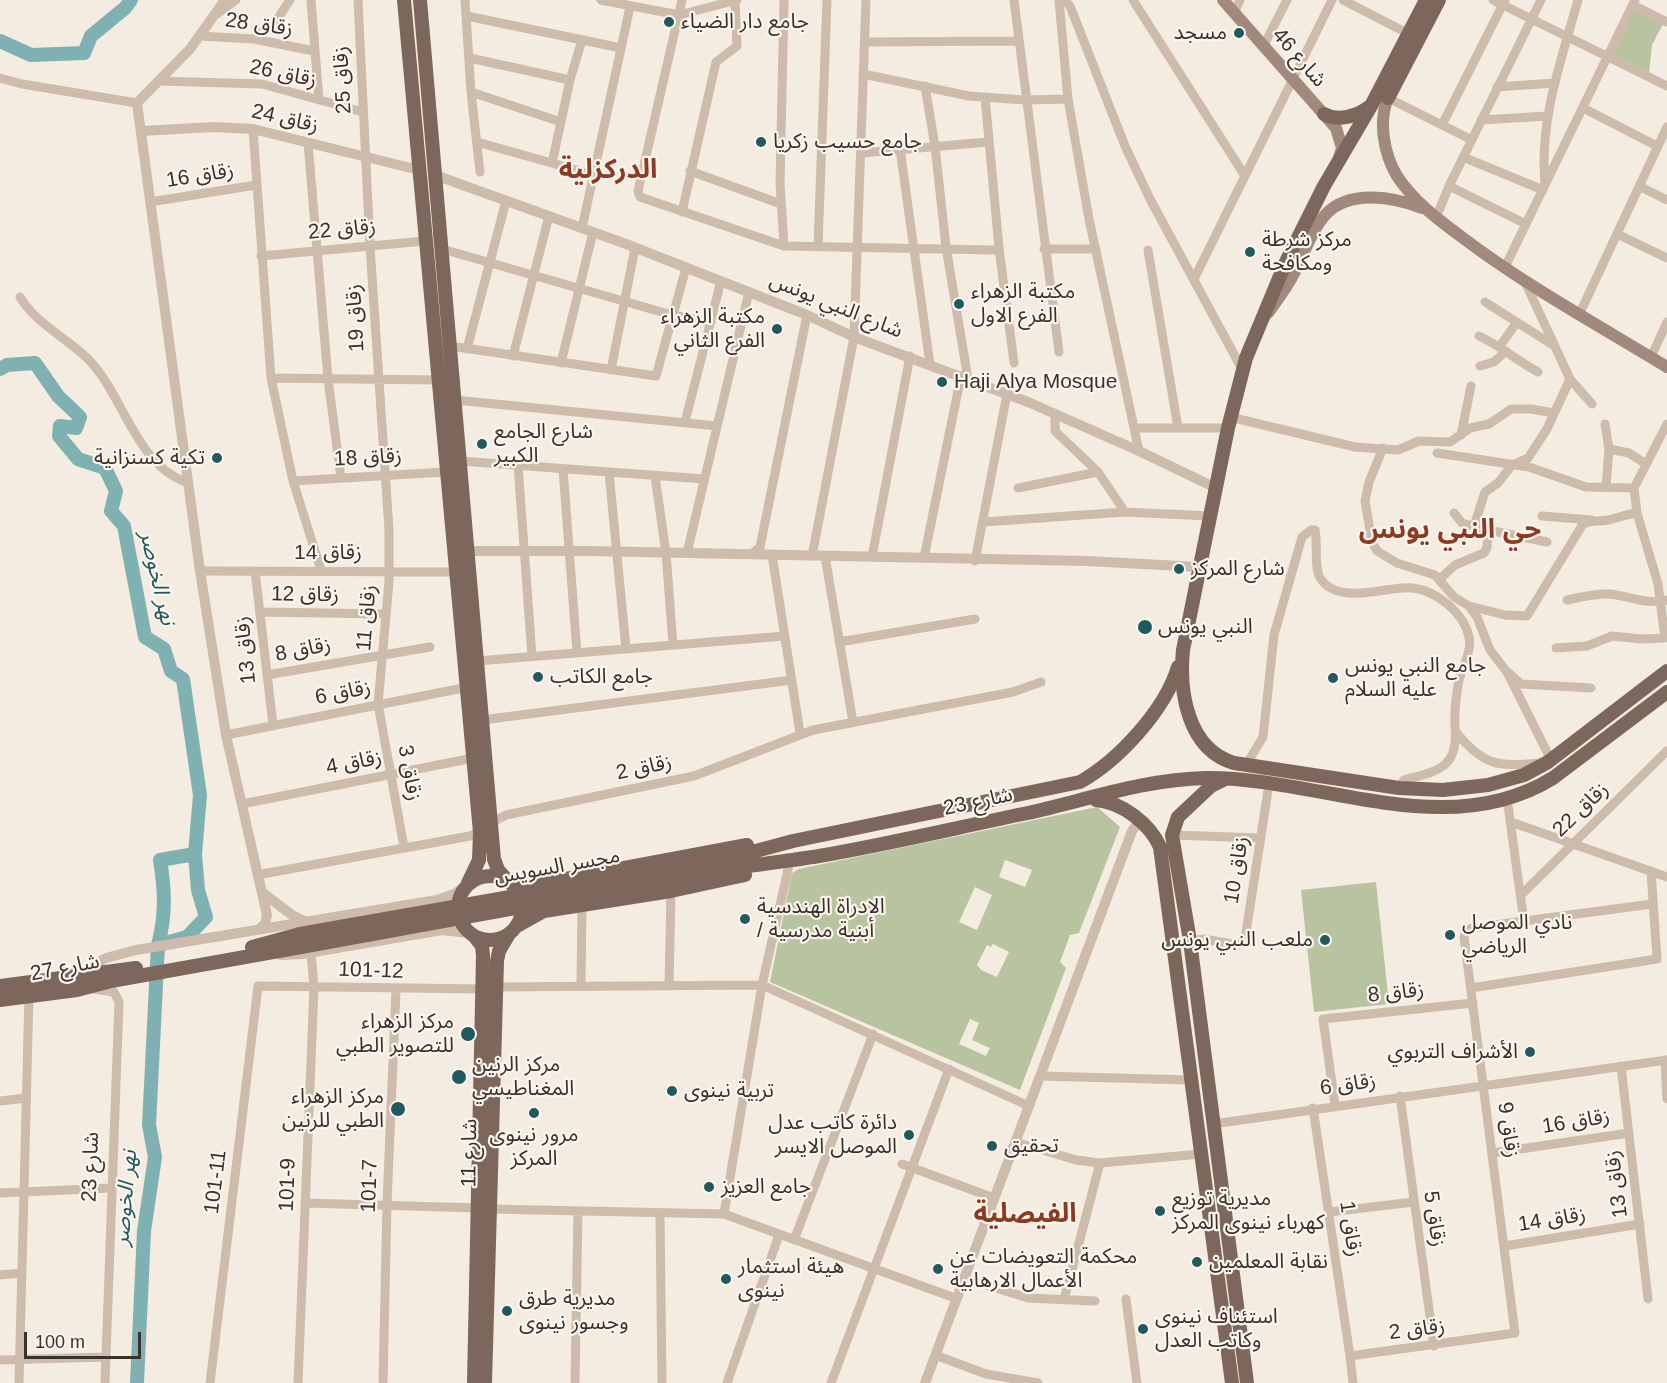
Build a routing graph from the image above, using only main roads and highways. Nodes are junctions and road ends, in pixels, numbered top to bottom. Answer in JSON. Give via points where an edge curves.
{"nodes":[{"id":1,"x":404,"y":0,"type":"edge"},
{"id":2,"x":420,"y":0,"type":"edge"},
{"id":3,"x":1222,"y":0,"type":"edge"},
{"id":4,"x":1426,"y":0,"type":"edge"},
{"id":5,"x":1439,"y":0,"type":"edge"},
{"id":6,"x":1388,"y":98,"type":"joint"},
{"id":7,"x":1371,"y":106,"type":"junction"},
{"id":8,"x":1324,"y":114,"type":"junction"},
{"id":9,"x":1333,"y":169,"type":"junction"},
{"id":10,"x":1432,"y":215,"type":"junction"},
{"id":11,"x":1264,"y":319,"type":"junction"},
{"id":12,"x":1667,"y":367,"type":"edge"},
{"id":13,"x":1183,"y":650,"type":"junction"},
{"id":14,"x":1667,"y":671,"type":"edge"},
{"id":15,"x":1667,"y":693,"type":"edge"},
{"id":16,"x":1231,"y":779,"type":"junction"},
{"id":17,"x":1399,"y":788,"type":"junction"},
{"id":18,"x":1091,"y":800,"type":"junction"},
{"id":19,"x":1399,"y":805,"type":"junction"},
{"id":20,"x":486,"y":827,"type":"junction"},
{"id":21,"x":820,"y":835,"type":"junction"},
{"id":22,"x":820,"y":856,"type":"junction"},
{"id":23,"x":728,"y":864,"type":"junction"},
{"id":24,"x":507,"y":880,"type":"junction"},
{"id":25,"x":467,"y":884,"type":"junction"},
{"id":26,"x":513,"y":930,"type":"junction"},
{"id":27,"x":472,"y":935,"type":"junction"},
{"id":28,"x":137,"y":972,"type":"junction"},
{"id":29,"x":0,"y":986,"type":"edge"},
{"id":30,"x":489,"y":988,"type":"junction"},
{"id":31,"x":0,"y":1000,"type":"edge"},
{"id":32,"x":483,"y":1270,"type":"junction"},
{"id":33,"x":468,"y":1383,"type":"edge"},
{"id":34,"x":474,"y":1383,"type":"edge"},
{"id":35,"x":485,"y":1383,"type":"edge"},
{"id":36,"x":493,"y":1383,"type":"edge"},
{"id":37,"x":1232,"y":1383,"type":"edge"},
{"id":38,"x":1247,"y":1383,"type":"edge"}],
"edges":[{"from":1,"to":20,"type":"main road","via":[[473,758]]},
{"from":2,"to":20,"type":"main road","via":[[482,720]]},
{"from":3,"to":8,"type":"main road","name":"شارع 46"},
{"from":4,"to":7,"type":"main road"},
{"from":5,"to":6,"type":"main road"},
{"from":6,"to":10,"type":"main road","via":[[1381,118],[1393,168]]},
{"from":7,"to":8,"type":"main road","via":[[1356,115]]},
{"from":7,"to":9,"type":"main road"},
{"from":8,"to":9,"type":"main road","name":"شارع 46","via":[[1340,136],[1342,148]]},
{"from":9,"to":11,"type":"main road","via":[[1285,264]]},
{"from":10,"to":11,"type":"main road","via":[[1381,197],[1334,208],[1320,224]]},
{"from":10,"to":12,"type":"main road","via":[[1526,284]]},
{"from":11,"to":13,"type":"main road","via":[[1242,369],[1229,422]]},
{"from":13,"to":17,"type":"main road","via":[[1183,700],[1211,751],[1243,765]]},
{"from":13,"to":21,"type":"main road","name":"شارع 23","via":[[1168,693],[1147,722],[1100,769],[1080,782]]},
{"from":14,"to":17,"type":"main road","via":[[1549,761],[1524,775],[1488,785],[1443,790]]},
{"from":15,"to":19,"type":"main road","name":"شارع 23","via":[[1532,790],[1458,806]]},
{"from":16,"to":18,"type":"main road","name":"شارع 23","via":[[1184,780]]},
{"from":16,"to":19,"type":"main road","name":"شارع 23"},
{"from":16,"to":38,"type":"main road","via":[[1215,783],[1199,797],[1176,820],[1173,835]]},
{"from":17,"to":19,"type":"main road"},
{"from":18,"to":22,"type":"main road","name":"شارع 23"},
{"from":18,"to":37,"type":"main road","via":[[1111,803],[1146,825],[1156,837],[1162,858]]},
{"from":20,"to":24,"type":"main road","via":[[495,865]]},
{"from":20,"to":25,"type":"main road","via":[[479,861]]},
{"from":21,"to":23,"type":"main road","name":"مجسر السويس"},
{"from":21,"to":24,"type":"main road","via":[[775,839],[528,886]]},
{"from":22,"to":23,"type":"main road","name":"مجسر السويس"},
{"from":22,"to":26,"type":"main road","via":[[671,891],[544,911]]},
{"from":23,"to":28,"type":"main road","name":"مجسر السويس","bridge":true},
{"from":24,"to":25,"type":"main road","via":[[487,875]]},
{"from":24,"to":26,"type":"main road","via":[[520,896],[521,916]]},
{"from":25,"to":27,"type":"main road","via":[[460,894],[458,915]]},
{"from":26,"to":27,"type":"main road","via":[[493,940]]},
{"from":26,"to":30,"type":"main road","name":"شارع 11","via":[[499,951]]},
{"from":27,"to":30,"type":"main road","name":"شارع 11","via":[[483,946]]},
{"from":28,"to":29,"type":"main road","name":"شارع 27","via":[[80,973]]},
{"from":28,"to":31,"type":"main road","name":"شارع 27","via":[[77,990]]},
{"from":30,"to":32,"type":"main road","name":"شارع 11"},
{"from":32,"to":33,"type":"main road","via":[[472,1302]]},
{"from":32,"to":34,"type":"main road"},
{"from":32,"to":35,"type":"main road"},
{"from":32,"to":36,"type":"main road","via":[[494,1307]]}]}
